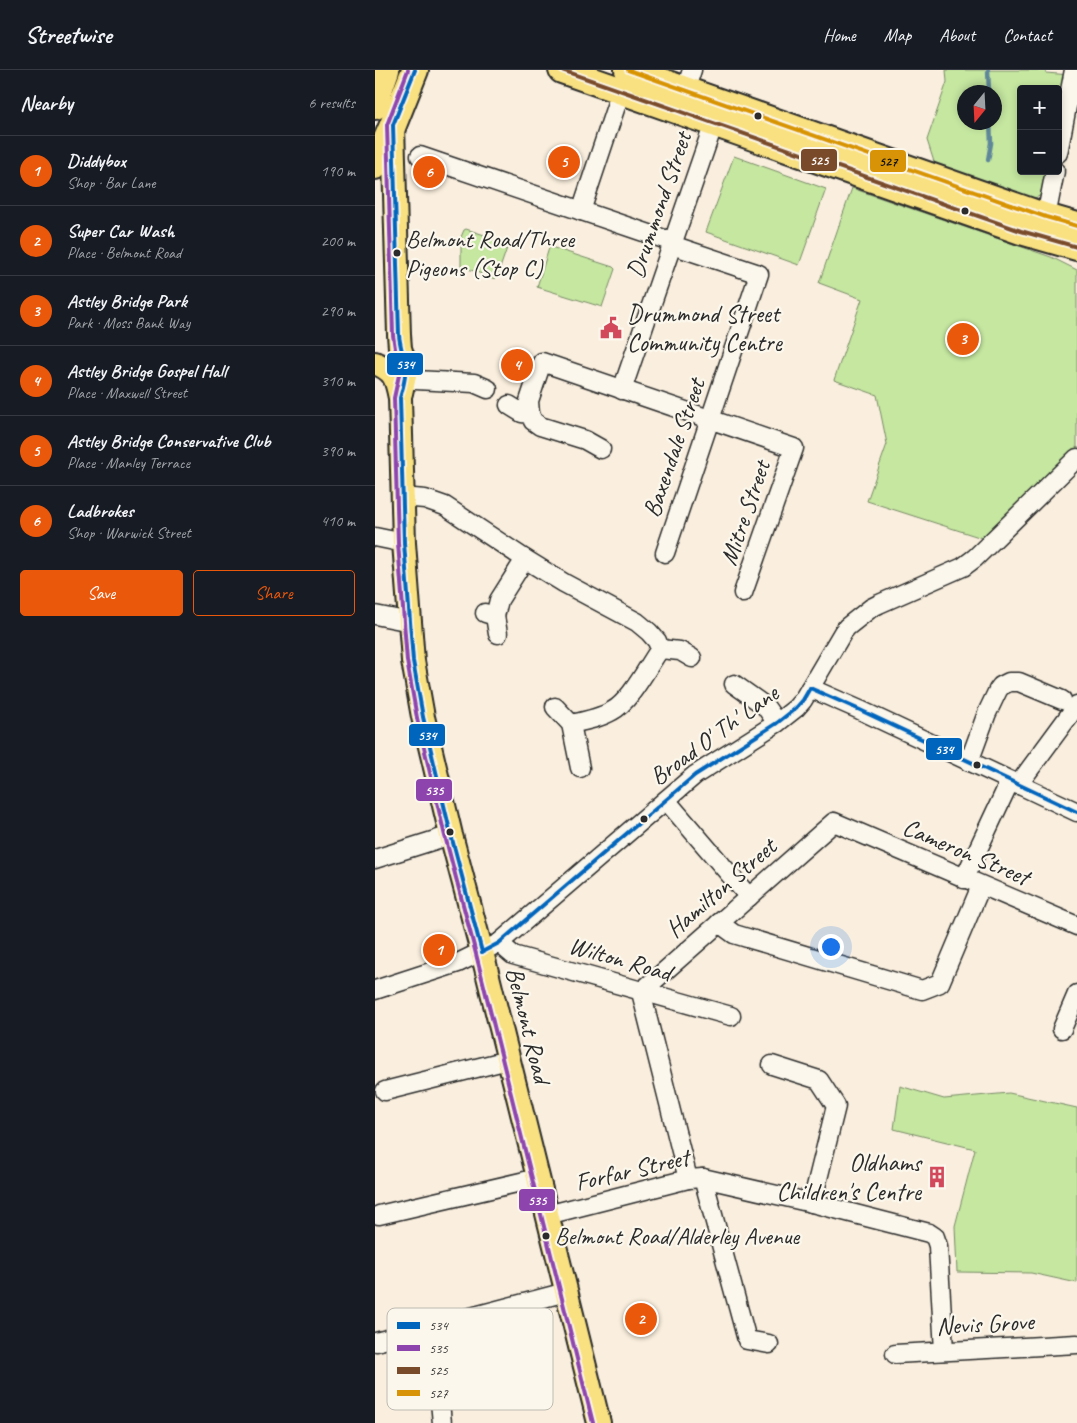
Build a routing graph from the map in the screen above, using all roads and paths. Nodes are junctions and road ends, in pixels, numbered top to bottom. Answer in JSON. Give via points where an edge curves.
{"nodes":[{"id":1,"x":399,"y":70,"type":"edge"},
{"id":2,"x":415,"y":70,"type":"edge"},
{"id":3,"x":563,"y":70,"type":"edge"},
{"id":4,"x":1074,"y":70,"type":"edge"},
{"id":5,"x":625,"y":81,"type":"edge"},
{"id":6,"x":685,"y":90,"type":"edge"},
{"id":7,"x":384,"y":123,"type":"edge"},
{"id":8,"x":714,"y":123,"type":"junction"},
{"id":9,"x":1062,"y":132,"type":"edge"},
{"id":10,"x":420,"y":156,"type":"dead end"},
{"id":11,"x":375,"y":166,"type":"edge"},
{"id":12,"x":1054,"y":175,"type":"edge"},
{"id":13,"x":581,"y":211,"type":"junction"},
{"id":14,"x":1046,"y":217,"type":"junction"},
{"id":15,"x":1077,"y":226,"type":"edge"},
{"id":16,"x":673,"y":243,"type":"junction"},
{"id":17,"x":1077,"y":247,"type":"edge"},
{"id":18,"x":391,"y":377,"type":"edge"},
{"id":19,"x":489,"y":390,"type":"dead end"},
{"id":20,"x":622,"y":390,"type":"junction"},
{"id":21,"x":509,"y":405,"type":"dead end"},
{"id":22,"x":530,"y":414,"type":"junction"},
{"id":23,"x":710,"y":420,"type":"junction"},
{"id":24,"x":600,"y":449,"type":"dead end"},
{"id":25,"x":1077,"y":458,"type":"edge"},
{"id":26,"x":402,"y":497,"type":"junction"},
{"id":27,"x":375,"y":537,"type":"edge"},
{"id":28,"x":404,"y":543,"type":"junction"},
{"id":29,"x":665,"y":553,"type":"dead end"},
{"id":30,"x":525,"y":559,"type":"junction"},
{"id":31,"x":743,"y":593,"type":"dead end"},
{"id":32,"x":375,"y":615,"type":"edge"},
{"id":33,"x":411,"y":622,"type":"junction"},
{"id":34,"x":498,"y":634,"type":"dead end"},
{"id":35,"x":660,"y":649,"type":"junction"},
{"id":36,"x":692,"y":658,"type":"dead end"},
{"id":37,"x":734,"y":684,"type":"dead end"},
{"id":38,"x":810,"y":688,"type":"junction"},
{"id":39,"x":1070,"y":702,"type":"edge"},
{"id":40,"x":555,"y":706,"type":"dead end"},
{"id":41,"x":777,"y":723,"type":"junction"},
{"id":42,"x":571,"y":724,"type":"junction"},
{"id":43,"x":969,"y":762,"type":"junction"},
{"id":44,"x":580,"y":768,"type":"dead end"},
{"id":45,"x":1014,"y":783,"type":"junction"},
{"id":46,"x":666,"y":800,"type":"junction"},
{"id":47,"x":1077,"y":812,"type":"edge"},
{"id":48,"x":835,"y":822,"type":"joint"},
{"id":49,"x":451,"y":835,"type":"junction"},
{"id":50,"x":375,"y":859,"type":"edge"},
{"id":51,"x":964,"y":879,"type":"junction"},
{"id":52,"x":981,"y":886,"type":"junction"},
{"id":53,"x":749,"y":897,"type":"junction"},
{"id":54,"x":719,"y":923,"type":"junction"},
{"id":55,"x":1077,"y":926,"type":"edge"},
{"id":56,"x":491,"y":948,"type":"junction"},
{"id":57,"x":375,"y":990,"type":"edge"},
{"id":58,"x":641,"y":992,"type":"junction"},
{"id":59,"x":1077,"y":994,"type":"edge"},
{"id":60,"x":731,"y":1016,"type":"dead end"},
{"id":61,"x":1062,"y":1030,"type":"dead end"},
{"id":62,"x":508,"y":1060,"type":"junction"},
{"id":63,"x":772,"y":1065,"type":"dead end"},
{"id":64,"x":385,"y":1091,"type":"dead end"},
{"id":65,"x":537,"y":1178,"type":"junction"},
{"id":66,"x":696,"y":1179,"type":"junction"},
{"id":67,"x":812,"y":1203,"type":"junction"},
{"id":68,"x":379,"y":1214,"type":"dead end"},
{"id":69,"x":547,"y":1215,"type":"junction"},
{"id":70,"x":566,"y":1292,"type":"junction"},
{"id":71,"x":505,"y":1308,"type":"edge"},
{"id":72,"x":387,"y":1339,"type":"edge"},
{"id":73,"x":376,"y":1342,"type":"dead end"},
{"id":74,"x":769,"y":1344,"type":"dead end"},
{"id":75,"x":1077,"y":1344,"type":"edge"},
{"id":76,"x":945,"y":1351,"type":"junction"},
{"id":77,"x":895,"y":1354,"type":"dead end"},
{"id":78,"x":441,"y":1410,"type":"edge"},
{"id":79,"x":442,"y":1423,"type":"edge"},
{"id":80,"x":599,"y":1423,"type":"edge"}],
"edges":[{"from":1,"to":7,"type":"highway","via":[[389,95]]},
{"from":2,"to":7,"type":"highway"},
{"from":3,"to":5,"type":"highway"},
{"from":4,"to":9,"type":"street"},
{"from":5,"to":6,"type":"highway"},
{"from":5,"to":13,"type":"street"},
{"from":6,"to":8,"type":"highway"},
{"from":6,"to":14,"type":"highway"},
{"from":7,"to":11,"type":"highway"},
{"from":7,"to":18,"type":"main road","via":[[399,348],[393,360]]},
{"from":8,"to":16,"type":"street","name":"Drummond Street"},
{"from":8,"to":17,"type":"highway","via":[[1021,231]]},
{"from":10,"to":13,"type":"street"},
{"from":12,"to":14,"type":"street"},
{"from":13,"to":16,"type":"street"},
{"from":14,"to":15,"type":"highway"},
{"from":16,"to":20,"type":"street","name":"Drummond Street"},
{"from":16,"to":23,"type":"street","name":"Baxendale Street","via":[[759,274]]},
{"from":18,"to":19,"type":"street","via":[[474,383]]},
{"from":18,"to":26,"type":"main road","name":"Belmont Road"},
{"from":20,"to":22,"type":"street","via":[[542,362],[529,401]]},
{"from":20,"to":23,"type":"street"},
{"from":21,"to":22,"type":"street"},
{"from":22,"to":24,"type":"street","via":[[540,426],[585,440]]},
{"from":23,"to":29,"type":"street","name":"Baxendale Street"},
{"from":23,"to":31,"type":"street","name":"Mitre Street","via":[[794,448]]},
{"from":25,"to":38,"type":"street","name":"Broad O' Th' Lane","via":[[963,567],[871,608],[847,627]]},
{"from":26,"to":28,"type":"main road","name":"Belmont Road"},
{"from":26,"to":30,"type":"street","via":[[425,499],[445,506]]},
{"from":27,"to":28,"type":"street"},
{"from":28,"to":33,"type":"main road","name":"Belmont Road"},
{"from":30,"to":34,"type":"street","via":[[490,615]]},
{"from":30,"to":35,"type":"street","via":[[637,622],[657,641]]},
{"from":32,"to":33,"type":"street"},
{"from":33,"to":49,"type":"main road","name":"Belmont Road","via":[[413,661],[423,717]]},
{"from":35,"to":36,"type":"street","via":[[680,651]]},
{"from":35,"to":42,"type":"street","via":[[625,701],[614,711]]},
{"from":37,"to":41,"type":"street","via":[[765,706]]},
{"from":38,"to":41,"type":"street","name":"Broad O' Th' Lane","via":[[796,708]]},
{"from":38,"to":43,"type":"street"},
{"from":39,"to":43,"type":"street","via":[[1019,682],[1005,683],[987,713]]},
{"from":39,"to":45,"type":"street"},
{"from":40,"to":42,"type":"street"},
{"from":41,"to":46,"type":"street","name":"Broad O' Th' Lane","via":[[704,768]]},
{"from":42,"to":44,"type":"street"},
{"from":43,"to":45,"type":"street"},
{"from":45,"to":47,"type":"street"},
{"from":45,"to":51,"type":"street"},
{"from":46,"to":53,"type":"street"},
{"from":46,"to":56,"type":"street","name":"Broad O' Th' Lane"},
{"from":48,"to":51,"type":"street","name":"Cameron Street"},
{"from":48,"to":53,"type":"street","name":"Hamilton Street"},
{"from":49,"to":50,"type":"street"},
{"from":49,"to":56,"type":"main road","name":"Belmont Road"},
{"from":51,"to":52,"type":"street","name":"Cameron Street"},
{"from":52,"to":54,"type":"street","via":[[940,984],[922,990],[734,934]]},
{"from":52,"to":55,"type":"street","name":"Cameron Street"},
{"from":53,"to":54,"type":"street","name":"Hamilton Street"},
{"from":54,"to":58,"type":"street","name":"Hamilton Street"},
{"from":56,"to":57,"type":"street","name":"Broad O' Th' Lane","via":[[441,969]]},
{"from":56,"to":58,"type":"street","name":"Wilton Road"},
{"from":56,"to":62,"type":"main road","name":"Belmont Road"},
{"from":58,"to":60,"type":"street","name":"Wilton Road"},
{"from":58,"to":66,"type":"street"},
{"from":59,"to":61,"type":"street"},
{"from":62,"to":64,"type":"street"},
{"from":62,"to":65,"type":"main road","name":"Belmont Road"},
{"from":63,"to":67,"type":"street","via":[[819,1080],[836,1106]]},
{"from":65,"to":68,"type":"street"},
{"from":65,"to":69,"type":"main road","name":"Belmont Road"},
{"from":66,"to":67,"type":"street","name":"Forfar Street"},
{"from":66,"to":69,"type":"street","name":"Forfar Street"},
{"from":66,"to":74,"type":"street","via":[[747,1340]]},
{"from":67,"to":76,"type":"street","name":"Forfar Street","via":[[929,1232],[935,1237]]},
{"from":69,"to":70,"type":"main road","name":"Belmont Road"},
{"from":70,"to":71,"type":"street"},
{"from":70,"to":80,"type":"main road","name":"Belmont Road"},
{"from":72,"to":73,"type":"street"},
{"from":75,"to":76,"type":"street","name":"Nevis Grove"},
{"from":76,"to":77,"type":"street","name":"Nevis Grove"},
{"from":78,"to":79,"type":"street"}]}
